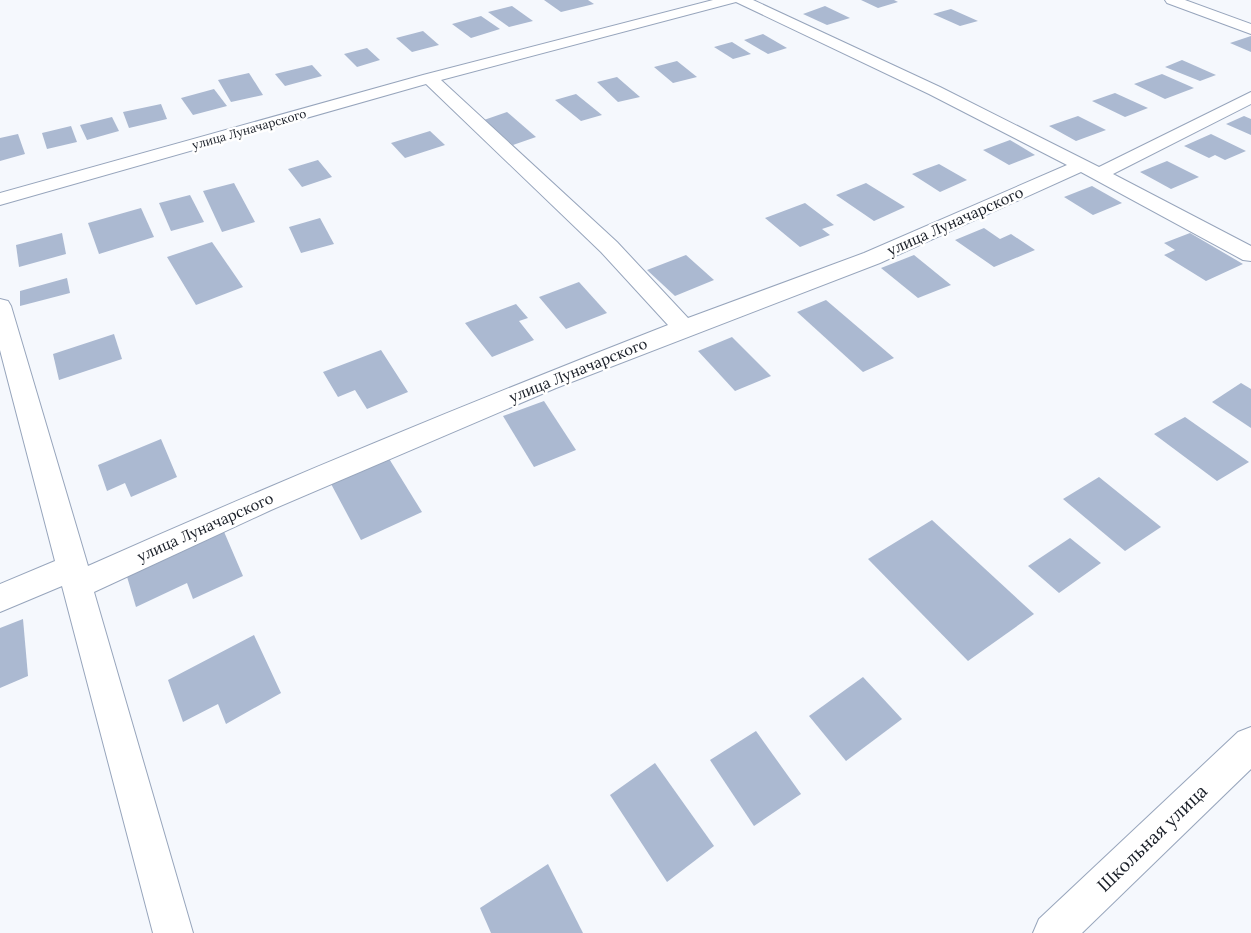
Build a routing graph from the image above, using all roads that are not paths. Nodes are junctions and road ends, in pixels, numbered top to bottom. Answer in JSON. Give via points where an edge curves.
{"nodes":[{"id":1,"x":730,"y":0,"type":"edge"},
{"id":2,"x":741,"y":0,"type":"edge"},
{"id":3,"x":1172,"y":0,"type":"edge"},
{"id":4,"x":1251,"y":29,"type":"edge"},
{"id":5,"x":429,"y":78,"type":"junction"},
{"id":6,"x":1251,"y":97,"type":"edge"},
{"id":7,"x":1091,"y":169,"type":"junction"},
{"id":8,"x":0,"y":199,"type":"edge"},
{"id":9,"x":1251,"y":255,"type":"edge"},
{"id":10,"x":0,"y":306,"type":"edge"},
{"id":11,"x":684,"y":328,"type":"junction"},
{"id":12,"x":75,"y":576,"type":"junction"},
{"id":13,"x":0,"y":598,"type":"edge"},
{"id":14,"x":1251,"y":744,"type":"edge"},
{"id":15,"x":173,"y":933,"type":"edge"},
{"id":16,"x":1053,"y":933,"type":"edge"}],
"edges":[{"from":1,"to":5,"type":"street","name":"улица Луначарского"},
{"from":2,"to":7,"type":"street","via":[[838,42]]},
{"from":3,"to":4,"type":"street"},
{"from":5,"to":8,"type":"street","name":"улица Луначарского"},
{"from":5,"to":11,"type":"street","via":[[609,247]]},
{"from":6,"to":7,"type":"street","name":"улица Луначарского"},
{"from":7,"to":9,"type":"street"},
{"from":7,"to":11,"type":"street","name":"улица Луначарского","via":[[872,258]]},
{"from":10,"to":12,"type":"street"},
{"from":11,"to":12,"type":"street","name":"улица Луначарского"},
{"from":12,"to":13,"type":"street","name":"улица Луначарского"},
{"from":12,"to":15,"type":"street"},
{"from":14,"to":16,"type":"street","name":"Школьная улица"}]}
